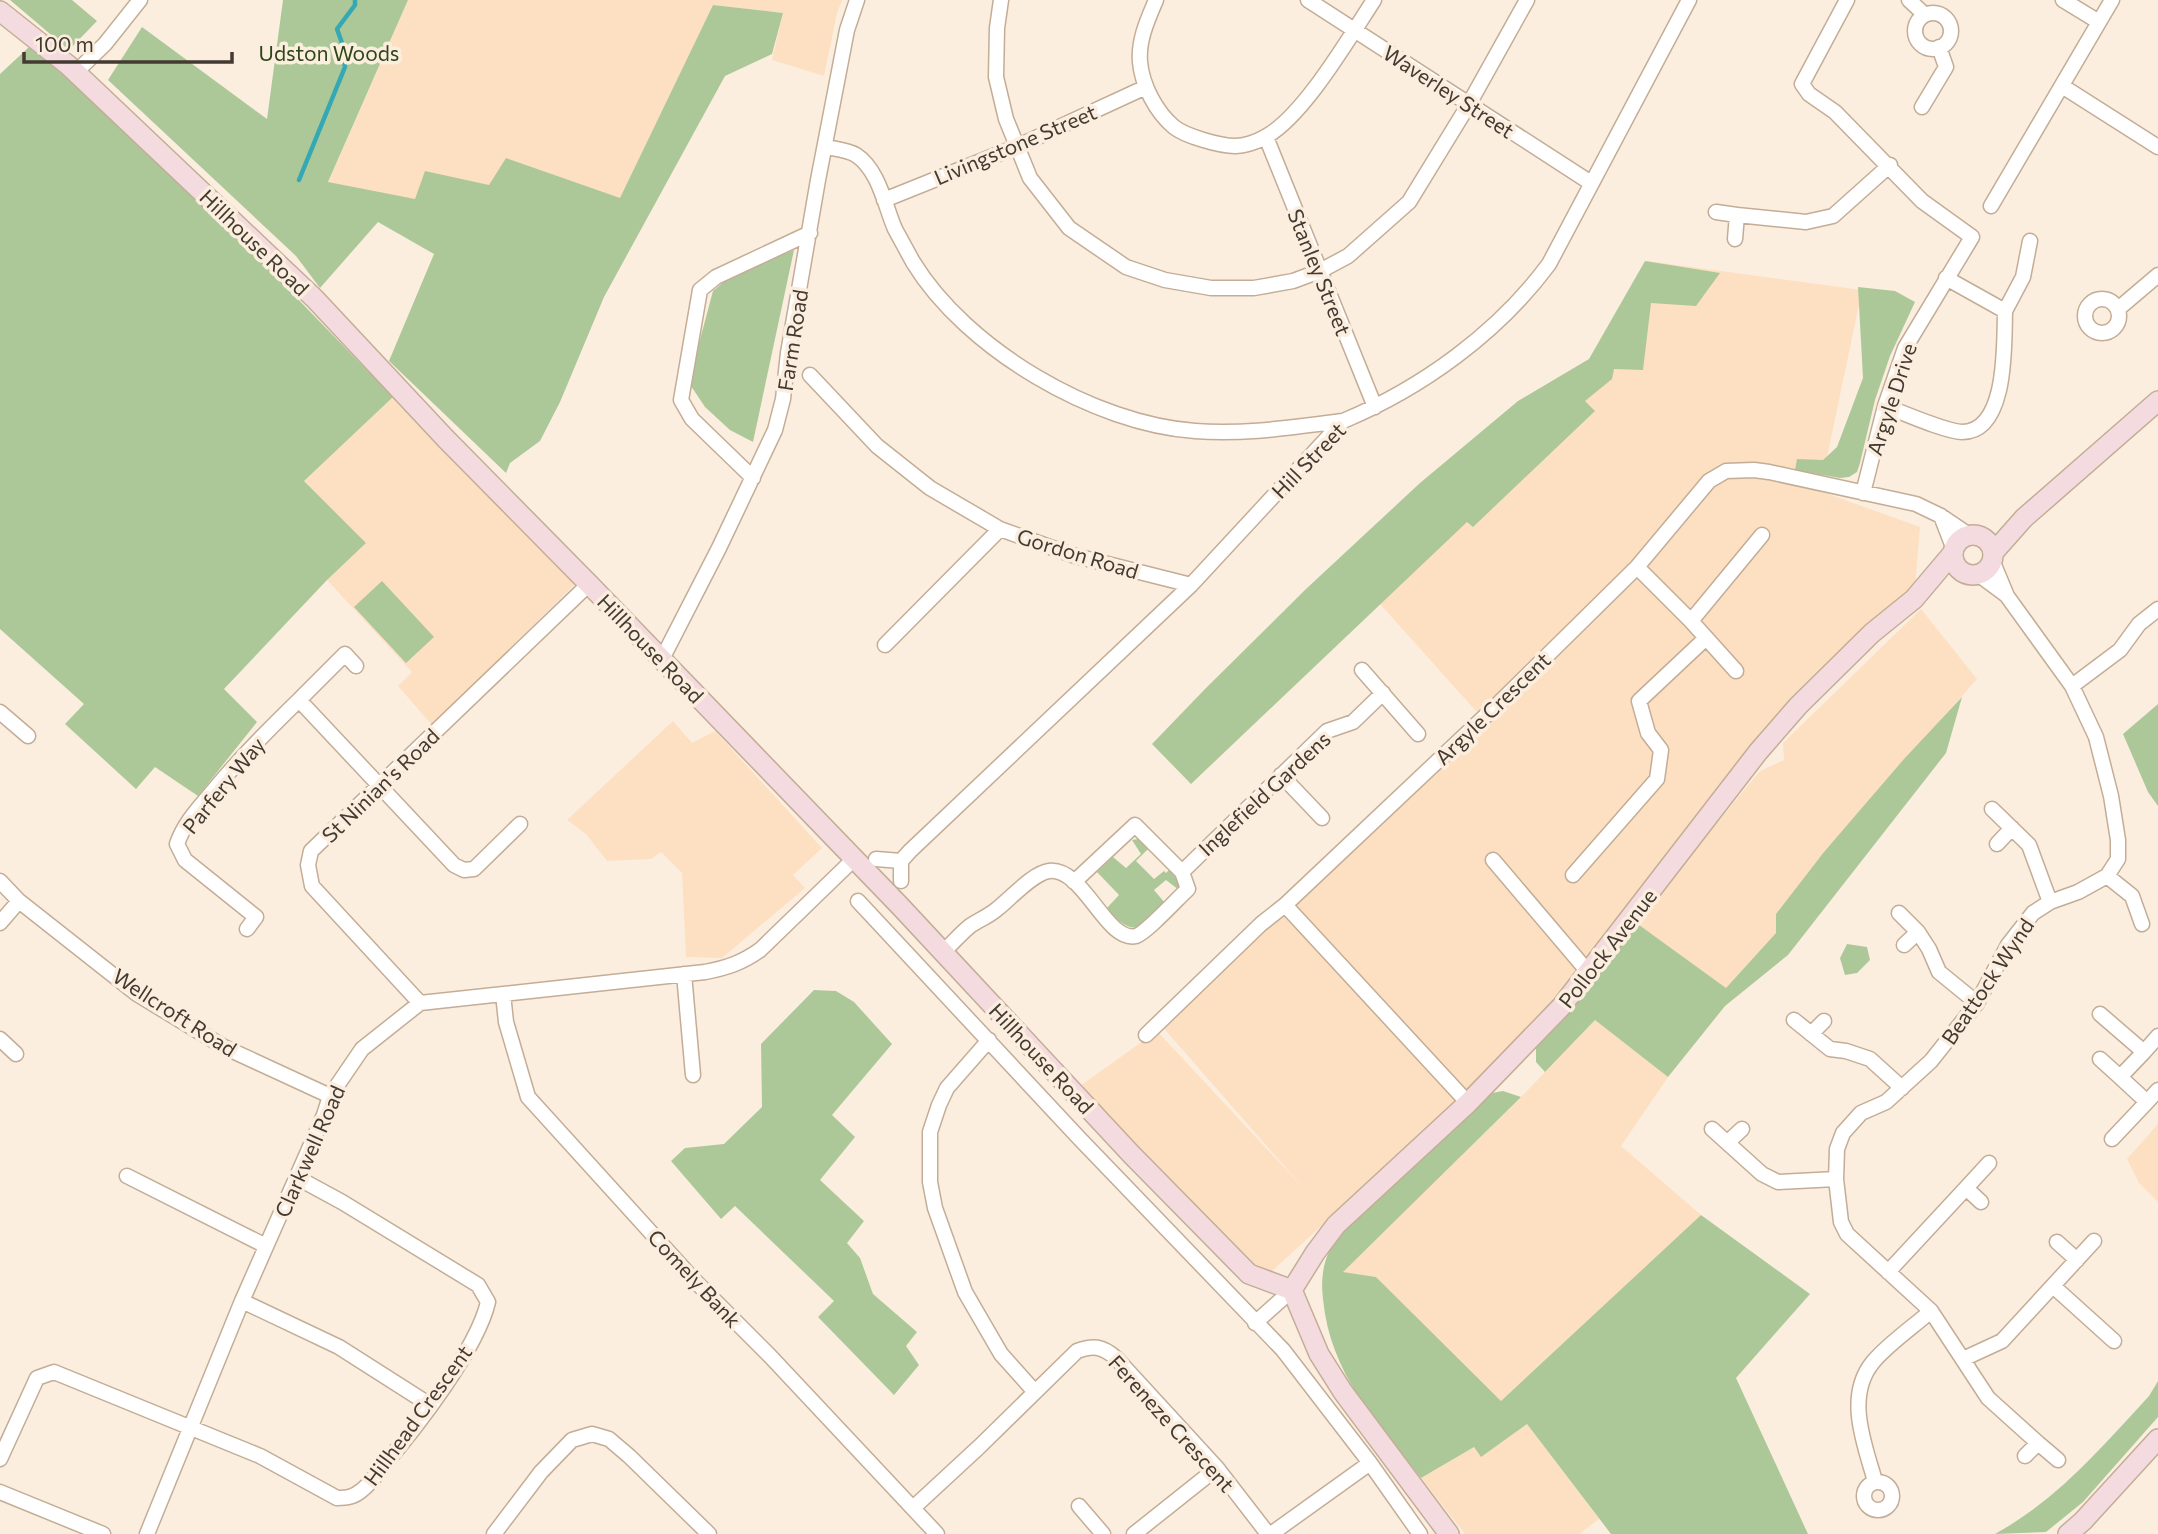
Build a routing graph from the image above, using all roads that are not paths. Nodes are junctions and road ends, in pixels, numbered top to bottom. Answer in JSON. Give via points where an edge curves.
{"nodes":[{"id":1,"x":140,"y":0,"type":"edge"},
{"id":2,"x":857,"y":0,"type":"edge"},
{"id":3,"x":1001,"y":0,"type":"edge"},
{"id":4,"x":1156,"y":0,"type":"edge"},
{"id":5,"x":1308,"y":0,"type":"edge"},
{"id":6,"x":1374,"y":0,"type":"edge"},
{"id":7,"x":1527,"y":0,"type":"edge"},
{"id":8,"x":1689,"y":0,"type":"edge"},
{"id":9,"x":1847,"y":0,"type":"edge"},
{"id":10,"x":1909,"y":0,"type":"edge"},
{"id":11,"x":2063,"y":0,"type":"edge"},
{"id":12,"x":2112,"y":0,"type":"edge"},
{"id":13,"x":0,"y":11,"type":"edge"},
{"id":14,"x":1925,"y":15,"type":"junction"},
{"id":15,"x":2099,"y":22,"type":"junction"},
{"id":16,"x":1355,"y":30,"type":"junction"},
{"id":17,"x":1939,"y":47,"type":"junction"},
{"id":18,"x":76,"y":72,"type":"junction"},
{"id":19,"x":1146,"y":86,"type":"junction"},
{"id":20,"x":2062,"y":86,"type":"junction"},
{"id":21,"x":1469,"y":104,"type":"junction"},
{"id":22,"x":1922,"y":107,"type":"dead end"},
{"id":23,"x":1266,"y":137,"type":"junction"},
{"id":24,"x":826,"y":147,"type":"junction"},
{"id":25,"x":1016,"y":147,"type":"junction"},
{"id":26,"x":2158,"y":147,"type":"edge"},
{"id":27,"x":1890,"y":165,"type":"junction"},
{"id":28,"x":1591,"y":183,"type":"junction"},
{"id":29,"x":884,"y":200,"type":"junction"},
{"id":30,"x":1991,"y":206,"type":"dead end"},
{"id":31,"x":1716,"y":212,"type":"dead end"},
{"id":32,"x":1737,"y":215,"type":"junction"},
{"id":33,"x":810,"y":233,"type":"junction"},
{"id":34,"x":1735,"y":239,"type":"dead end"},
{"id":35,"x":2030,"y":241,"type":"dead end"},
{"id":36,"x":1320,"y":271,"type":"junction"},
{"id":37,"x":2158,"y":275,"type":"edge"},
{"id":38,"x":1946,"y":278,"type":"junction"},
{"id":39,"x":2118,"y":309,"type":"dead end"},
{"id":40,"x":2005,"y":311,"type":"junction"},
{"id":41,"x":810,"y":375,"type":"dead end"},
{"id":42,"x":2158,"y":401,"type":"edge"},
{"id":43,"x":1375,"y":407,"type":"junction"},
{"id":44,"x":1885,"y":407,"type":"junction"},
{"id":45,"x":1343,"y":421,"type":"junction"},
{"id":46,"x":753,"y":478,"type":"junction"},
{"id":47,"x":1863,"y":493,"type":"junction"},
{"id":48,"x":2024,"y":518,"type":"junction"},
{"id":49,"x":1000,"y":528,"type":"junction"},
{"id":50,"x":1762,"y":535,"type":"dead end"},
{"id":51,"x":1962,"y":543,"type":"junction"},
{"id":52,"x":1983,"y":566,"type":"junction"},
{"id":53,"x":1637,"y":567,"type":"junction"},
{"id":54,"x":590,"y":584,"type":"junction"},
{"id":55,"x":1191,"y":585,"type":"junction"},
{"id":56,"x":1914,"y":599,"type":"junction"},
{"id":57,"x":2158,"y":608,"type":"edge"},
{"id":58,"x":1691,"y":621,"type":"junction"},
{"id":59,"x":1706,"y":638,"type":"junction"},
{"id":60,"x":885,"y":645,"type":"dead end"},
{"id":61,"x":662,"y":659,"type":"junction"},
{"id":62,"x":356,"y":666,"type":"dead end"},
{"id":63,"x":1362,"y":670,"type":"dead end"},
{"id":64,"x":1736,"y":671,"type":"dead end"},
{"id":65,"x":2071,"y":686,"type":"junction"},
{"id":66,"x":1383,"y":692,"type":"junction"},
{"id":67,"x":299,"y":700,"type":"junction"},
{"id":68,"x":0,"y":712,"type":"edge"},
{"id":69,"x":1418,"y":734,"type":"dead end"},
{"id":70,"x":28,"y":736,"type":"dead end"},
{"id":71,"x":1281,"y":775,"type":"junction"},
{"id":72,"x":377,"y":786,"type":"junction"},
{"id":73,"x":1992,"y":810,"type":"dead end"},
{"id":74,"x":1322,"y":818,"type":"dead end"},
{"id":75,"x":520,"y":824,"type":"dead end"},
{"id":76,"x":2012,"y":828,"type":"junction"},
{"id":77,"x":1997,"y":844,"type":"dead end"},
{"id":78,"x":854,"y":859,"type":"junction"},
{"id":79,"x":876,"y":859,"type":"dead end"},
{"id":80,"x":1493,"y":860,"type":"dead end"},
{"id":81,"x":901,"y":861,"type":"junction"},
{"id":82,"x":1182,"y":873,"type":"junction"},
{"id":83,"x":1573,"y":875,"type":"dead end"},
{"id":84,"x":2107,"y":876,"type":"junction"},
{"id":85,"x":0,"y":881,"type":"edge"},
{"id":86,"x":901,"y":881,"type":"dead end"},
{"id":87,"x":1074,"y":882,"type":"junction"},
{"id":88,"x":19,"y":901,"type":"junction"},
{"id":89,"x":858,"y":901,"type":"dead end"},
{"id":90,"x":2050,"y":902,"type":"junction"},
{"id":91,"x":1285,"y":905,"type":"junction"},
{"id":92,"x":1899,"y":914,"type":"dead end"},
{"id":93,"x":0,"y":923,"type":"edge"},
{"id":94,"x":2142,"y":924,"type":"dead end"},
{"id":95,"x":247,"y":929,"type":"dead end"},
{"id":96,"x":1918,"y":932,"type":"junction"},
{"id":97,"x":1904,"y":945,"type":"dead end"},
{"id":98,"x":943,"y":953,"type":"junction"},
{"id":99,"x":1589,"y":973,"type":"junction"},
{"id":100,"x":684,"y":974,"type":"junction"},
{"id":101,"x":503,"y":994,"type":"junction"},
{"id":102,"x":420,"y":1003,"type":"junction"},
{"id":103,"x":1977,"y":1003,"type":"junction"},
{"id":104,"x":2100,"y":1014,"type":"dead end"},
{"id":105,"x":1794,"y":1020,"type":"dead end"},
{"id":106,"x":1824,"y":1021,"type":"dead end"},
{"id":107,"x":1811,"y":1034,"type":"junction"},
{"id":108,"x":1146,"y":1035,"type":"dead end"},
{"id":109,"x":2158,"y":1036,"type":"edge"},
{"id":110,"x":0,"y":1039,"type":"edge"},
{"id":111,"x":989,"y":1040,"type":"junction"},
{"id":112,"x":2144,"y":1052,"type":"junction"},
{"id":113,"x":16,"y":1054,"type":"dead end"},
{"id":114,"x":2100,"y":1059,"type":"dead end"},
{"id":115,"x":692,"y":1076,"type":"dead end"},
{"id":116,"x":2120,"y":1077,"type":"junction"},
{"id":117,"x":1902,"y":1088,"type":"junction"},
{"id":118,"x":2158,"y":1090,"type":"edge"},
{"id":119,"x":330,"y":1096,"type":"junction"},
{"id":120,"x":2147,"y":1102,"type":"junction"},
{"id":121,"x":1468,"y":1103,"type":"junction"},
{"id":122,"x":1712,"y":1129,"type":"dead end"},
{"id":123,"x":1742,"y":1129,"type":"dead end"},
{"id":124,"x":2112,"y":1139,"type":"dead end"},
{"id":125,"x":1728,"y":1142,"type":"junction"},
{"id":126,"x":1989,"y":1163,"type":"dead end"},
{"id":127,"x":127,"y":1176,"type":"dead end"},
{"id":128,"x":296,"y":1177,"type":"junction"},
{"id":129,"x":1836,"y":1179,"type":"junction"},
{"id":130,"x":1966,"y":1188,"type":"junction"},
{"id":131,"x":1981,"y":1202,"type":"dead end"},
{"id":132,"x":2094,"y":1241,"type":"dead end"},
{"id":133,"x":2057,"y":1242,"type":"dead end"},
{"id":134,"x":266,"y":1246,"type":"junction"},
{"id":135,"x":2077,"y":1260,"type":"junction"},
{"id":136,"x":1888,"y":1272,"type":"junction"},
{"id":137,"x":2053,"y":1286,"type":"junction"},
{"id":138,"x":1292,"y":1290,"type":"junction"},
{"id":139,"x":242,"y":1301,"type":"junction"},
{"id":140,"x":1931,"y":1311,"type":"junction"},
{"id":141,"x":1255,"y":1323,"type":"junction"},
{"id":142,"x":2114,"y":1341,"type":"dead end"},
{"id":143,"x":1963,"y":1359,"type":"junction"},
{"id":144,"x":1034,"y":1391,"type":"junction"},
{"id":145,"x":430,"y":1405,"type":"junction"},
{"id":146,"x":192,"y":1427,"type":"junction"},
{"id":147,"x":2158,"y":1439,"type":"edge"},
{"id":148,"x":2038,"y":1443,"type":"junction"},
{"id":149,"x":2025,"y":1456,"type":"dead end"},
{"id":150,"x":0,"y":1459,"type":"edge"},
{"id":151,"x":2058,"y":1460,"type":"dead end"},
{"id":152,"x":1370,"y":1463,"type":"junction"},
{"id":153,"x":1217,"y":1468,"type":"junction"},
{"id":154,"x":1875,"y":1481,"type":"dead end"},
{"id":155,"x":0,"y":1492,"type":"edge"},
{"id":156,"x":1079,"y":1506,"type":"dead end"},
{"id":157,"x":913,"y":1508,"type":"junction"},
{"id":158,"x":103,"y":1534,"type":"edge"},
{"id":159,"x":147,"y":1534,"type":"edge"},
{"id":160,"x":494,"y":1534,"type":"edge"},
{"id":161,"x":709,"y":1534,"type":"edge"},
{"id":162,"x":937,"y":1534,"type":"edge"},
{"id":163,"x":1102,"y":1534,"type":"edge"},
{"id":164,"x":1134,"y":1534,"type":"edge"},
{"id":165,"x":1270,"y":1534,"type":"edge"},
{"id":166,"x":1419,"y":1534,"type":"edge"},
{"id":167,"x":1449,"y":1534,"type":"edge"},
{"id":168,"x":2068,"y":1534,"type":"edge"}],
"edges":[{"from":1,"to":18,"type":"street"},
{"from":2,"to":24,"type":"street","name":"Farm Road","via":[[847,30]]},
{"from":3,"to":25,"type":"street","via":[[996,77]]},
{"from":4,"to":19,"type":"street","via":[[1143,31],[1140,61]]},
{"from":5,"to":16,"type":"street","name":"Waverley Street"},
{"from":6,"to":16,"type":"street"},
{"from":7,"to":21,"type":"street"},
{"from":8,"to":28,"type":"street","name":"Hill Street"},
{"from":9,"to":27,"type":"street","via":[[1802,84]]},
{"from":10,"to":14,"type":"street"},
{"from":11,"to":15,"type":"street"},
{"from":12,"to":15,"type":"street"},
{"from":13,"to":18,"type":"street","name":"Hillhouse Road"},
{"from":14,"to":17,"type":"street","via":[[1915,28],[1917,39],[1925,47]]},
{"from":14,"to":17,"type":"street","via":[[1937,13],[1950,26],[1949,38]]},
{"from":15,"to":20,"type":"street"},
{"from":16,"to":21,"type":"street","name":"Waverley Street"},
{"from":16,"to":23,"type":"street","via":[[1293,117]]},
{"from":17,"to":22,"type":"street","via":[[1946,67]]},
{"from":18,"to":54,"type":"street","name":"Hillhouse Road","via":[[289,273]]},
{"from":19,"to":23,"type":"street","via":[[1175,128],[1205,141],[1235,146]]},
{"from":19,"to":25,"type":"street","name":"Livingstone Street"},
{"from":20,"to":26,"type":"street"},
{"from":20,"to":30,"type":"street"},
{"from":21,"to":28,"type":"street","name":"Waverley Street"},
{"from":21,"to":36,"type":"street","via":[[1409,202],[1348,256]]},
{"from":23,"to":36,"type":"street","name":"Stanley Street"},
{"from":24,"to":29,"type":"street","via":[[855,154],[868,166]]},
{"from":24,"to":33,"type":"street","name":"Farm Road"},
{"from":25,"to":29,"type":"street","name":"Livingstone Street"},
{"from":25,"to":36,"type":"street","via":[[1030,178],[1069,228],[1126,267],[1211,288],[1254,288]]},
{"from":27,"to":32,"type":"street","via":[[1833,216],[1806,222]]},
{"from":27,"to":38,"type":"street","name":"Argyle Drive","via":[[1922,201],[1972,237]]},
{"from":28,"to":43,"type":"street","name":"Hill Street","via":[[1531,289],[1482,335]]},
{"from":29,"to":45,"type":"street","via":[[915,264],[958,318],[1052,387],[1126,418],[1192,431],[1242,433]]},
{"from":31,"to":32,"type":"street"},
{"from":32,"to":34,"type":"street"},
{"from":33,"to":46,"type":"street","name":"Farm Road","via":[[783,399],[775,430]]},
{"from":33,"to":46,"type":"street","via":[[700,289],[681,400],[692,419]]},
{"from":35,"to":40,"type":"street","via":[[2023,277]]},
{"from":36,"to":43,"type":"street","name":"Stanley Street"},
{"from":37,"to":39,"type":"street"},
{"from":38,"to":40,"type":"street"},
{"from":38,"to":44,"type":"street","name":"Argyle Drive","via":[[1905,348]]},
{"from":40,"to":44,"type":"street","via":[[2003,371],[1989,419],[1977,430],[1960,432]]},
{"from":41,"to":49,"type":"street","name":"Gordon Road","via":[[877,446],[930,488]]},
{"from":42,"to":48,"type":"street","name":"Pollock Avenue"},
{"from":43,"to":45,"type":"street","name":"Hill Street"},
{"from":44,"to":47,"type":"street","name":"Argyle Drive"},
{"from":45,"to":55,"type":"street","name":"Hill Street"},
{"from":46,"to":61,"type":"street","name":"Farm Road"},
{"from":47,"to":51,"type":"street","name":"Argyle Crescent","via":[[1916,504],[1941,516]]},
{"from":47,"to":53,"type":"street","name":"Argyle Crescent","via":[[1769,472],[1726,471],[1709,481]]},
{"from":48,"to":51,"type":"street","name":"Pollock Avenue"},
{"from":48,"to":52,"type":"street","name":"Pollock Avenue"},
{"from":49,"to":55,"type":"street","name":"Gordon Road","via":[[1072,555]]},
{"from":49,"to":60,"type":"street"},
{"from":50,"to":58,"type":"street"},
{"from":51,"to":52,"type":"street","via":[[1984,538],[1990,545]]},
{"from":51,"to":52,"type":"street","via":[[1953,562],[1958,570]]},
{"from":51,"to":56,"type":"street","name":"Pollock Avenue"},
{"from":52,"to":56,"type":"street","name":"Pollock Avenue"},
{"from":52,"to":65,"type":"street"},
{"from":53,"to":58,"type":"street"},
{"from":53,"to":91,"type":"street","name":"Argyle Crescent"},
{"from":54,"to":61,"type":"street","name":"Hillhouse Road"},
{"from":54,"to":72,"type":"street","name":"St Ninian's Road"},
{"from":55,"to":81,"type":"street","name":"Hill Street"},
{"from":56,"to":99,"type":"street","name":"Pollock Avenue","via":[[1872,633],[1758,752]]},
{"from":57,"to":65,"type":"street","via":[[2120,650]]},
{"from":58,"to":59,"type":"street"},
{"from":59,"to":64,"type":"street"},
{"from":59,"to":83,"type":"street","via":[[1639,701],[1648,733],[1661,750],[1657,779]]},
{"from":61,"to":78,"type":"street","name":"Hillhouse Road"},
{"from":62,"to":67,"type":"street","via":[[345,654]]},
{"from":63,"to":66,"type":"street"},
{"from":65,"to":84,"type":"street","via":[[2096,737],[2111,796],[2118,859]]},
{"from":66,"to":69,"type":"street"},
{"from":66,"to":71,"type":"street","name":"Inglefield Gardens","via":[[1353,722],[1327,731]]},
{"from":67,"to":72,"type":"street"},
{"from":67,"to":95,"type":"street","name":"Parfery Way","via":[[214,789],[183,828],[177,844],[185,860],[256,917]]},
{"from":68,"to":70,"type":"street"},
{"from":71,"to":74,"type":"street"},
{"from":71,"to":82,"type":"street","name":"Inglefield Gardens"},
{"from":72,"to":75,"type":"street","via":[[464,870],[474,869]]},
{"from":72,"to":102,"type":"street","name":"St Ninian's Road","via":[[311,851],[312,886]]},
{"from":73,"to":76,"type":"street"},
{"from":76,"to":77,"type":"street"},
{"from":76,"to":90,"type":"street","via":[[2029,845]]},
{"from":78,"to":98,"type":"street","name":"Hillhouse Road"},
{"from":78,"to":100,"type":"street","via":[[744,962]]},
{"from":79,"to":81,"type":"street"},
{"from":80,"to":99,"type":"street"},
{"from":81,"to":86,"type":"street"},
{"from":82,"to":87,"type":"street","name":"Inglefield Gardens","via":[[1135,825]]},
{"from":82,"to":87,"type":"street","name":"Inglefield Gardens","via":[[1188,889],[1136,936],[1117,931]]},
{"from":84,"to":90,"type":"street","name":"Beattock Wynd"},
{"from":84,"to":94,"type":"street","via":[[2132,896]]},
{"from":85,"to":88,"type":"street","name":"Wellcroft Road"},
{"from":87,"to":98,"type":"street","via":[[1060,873],[1038,875],[969,927]]},
{"from":88,"to":93,"type":"street"},
{"from":88,"to":119,"type":"street","name":"Wellcroft Road","via":[[137,994],[224,1047]]},
{"from":89,"to":111,"type":"street","name":"Hillhouse Road"},
{"from":90,"to":103,"type":"street","name":"Beattock Wynd","via":[[2020,927]]},
{"from":91,"to":108,"type":"street","name":"Argyle Crescent"},
{"from":91,"to":121,"type":"street"},
{"from":92,"to":96,"type":"street"},
{"from":96,"to":97,"type":"street"},
{"from":96,"to":103,"type":"street","via":[[1939,972]]},
{"from":98,"to":138,"type":"street","name":"Hillhouse Road","via":[[1249,1274]]},
{"from":99,"to":121,"type":"street","name":"Pollock Avenue"},
{"from":100,"to":101,"type":"street"},
{"from":100,"to":115,"type":"street"},
{"from":101,"to":102,"type":"street"},
{"from":101,"to":157,"type":"street","name":"Comely Bank","via":[[528,1097],[694,1280]]},
{"from":102,"to":119,"type":"street","name":"Clarkwell Road","via":[[362,1049]]},
{"from":103,"to":117,"type":"street","name":"Beattock Wynd","via":[[1931,1061]]},
{"from":104,"to":112,"type":"street"},
{"from":105,"to":107,"type":"street"},
{"from":106,"to":107,"type":"street"},
{"from":107,"to":117,"type":"street","via":[[1830,1049],[1870,1059]]},
{"from":109,"to":112,"type":"street"},
{"from":110,"to":113,"type":"street"},
{"from":111,"to":141,"type":"street","name":"Hillhouse Road"},
{"from":111,"to":144,"type":"street","via":[[947,1088],[939,1105],[930,1132],[930,1182],[965,1292],[1001,1354]]},
{"from":112,"to":116,"type":"street"},
{"from":114,"to":116,"type":"street"},
{"from":116,"to":120,"type":"street"},
{"from":117,"to":129,"type":"street","name":"Beattock Wynd","via":[[1886,1102],[1861,1113],[1843,1133],[1837,1149]]},
{"from":118,"to":120,"type":"street"},
{"from":119,"to":128,"type":"street","name":"Clarkwell Road"},
{"from":120,"to":124,"type":"street"},
{"from":121,"to":138,"type":"street","name":"Pollock Avenue","via":[[1336,1225]]},
{"from":122,"to":125,"type":"street"},
{"from":123,"to":125,"type":"street"},
{"from":125,"to":129,"type":"street","via":[[1762,1174],[1778,1182]]},
{"from":126,"to":130,"type":"street"},
{"from":127,"to":134,"type":"street"},
{"from":128,"to":134,"type":"street","name":"Clarkwell Road"},
{"from":128,"to":145,"type":"street","name":"Hillhead Crescent","via":[[478,1285],[488,1302],[484,1319]]},
{"from":129,"to":136,"type":"street","name":"Beattock Wynd","via":[[1841,1222],[1847,1234]]},
{"from":130,"to":131,"type":"street"},
{"from":130,"to":136,"type":"street"},
{"from":132,"to":135,"type":"street"},
{"from":133,"to":135,"type":"street"},
{"from":134,"to":139,"type":"street","name":"Clarkwell Road"},
{"from":135,"to":137,"type":"street"},
{"from":136,"to":140,"type":"street","name":"Beattock Wynd"},
{"from":137,"to":142,"type":"street"},
{"from":137,"to":143,"type":"street","via":[[2003,1341]]},
{"from":138,"to":141,"type":"street"},
{"from":138,"to":167,"type":"street","via":[[1319,1354],[1343,1392]]},
{"from":139,"to":145,"type":"street","via":[[339,1347]]},
{"from":139,"to":146,"type":"street","name":"Clarkwell Road"},
{"from":140,"to":143,"type":"street","name":"Beattock Wynd"},
{"from":140,"to":154,"type":"street","via":[[1874,1361],[1860,1382],[1860,1422]]},
{"from":141,"to":152,"type":"street","name":"Hillhouse Road","via":[[1283,1350]]},
{"from":143,"to":148,"type":"street","name":"Beattock Wynd","via":[[1988,1398]]},
{"from":144,"to":153,"type":"street","name":"Fereneze Crescent","via":[[1077,1351],[1098,1346],[1116,1357]]},
{"from":144,"to":157,"type":"street","name":"Fereneze Crescent"},
{"from":145,"to":146,"type":"street","name":"Hillhead Crescent","via":[[397,1450],[362,1490],[349,1498],[337,1497]]},
{"from":146,"to":150,"type":"street","via":[[54,1372],[37,1378]]},
{"from":146,"to":159,"type":"street","name":"Clarkwell Road"},
{"from":147,"to":168,"type":"street"},
{"from":148,"to":149,"type":"street"},
{"from":148,"to":151,"type":"street","name":"Beattock Wynd"},
{"from":152,"to":165,"type":"street"},
{"from":152,"to":166,"type":"street","name":"Hillhouse Road"},
{"from":153,"to":164,"type":"street"},
{"from":153,"to":165,"type":"street","name":"Fereneze Crescent"},
{"from":155,"to":158,"type":"street"},
{"from":156,"to":163,"type":"street"},
{"from":157,"to":162,"type":"street","name":"Comely Bank"},
{"from":160,"to":161,"type":"street","via":[[572,1440],[592,1434],[609,1439]]}]}
